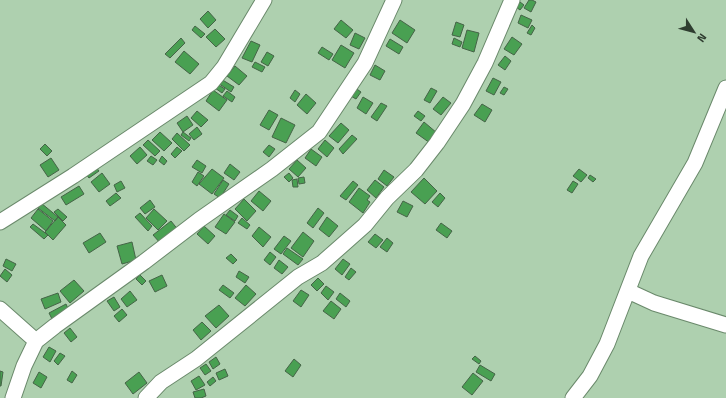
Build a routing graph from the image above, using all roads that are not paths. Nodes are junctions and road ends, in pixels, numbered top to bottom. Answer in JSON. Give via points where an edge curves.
{"nodes":[{"id":1,"x":264,"y":0,"type":"edge"},
{"id":2,"x":394,"y":0,"type":"edge"},
{"id":3,"x":512,"y":0,"type":"edge"},
{"id":4,"x":726,"y":88,"type":"edge"},
{"id":5,"x":0,"y":222,"type":"edge"},
{"id":6,"x":628,"y":291,"type":"junction"},
{"id":7,"x":0,"y":309,"type":"edge"},
{"id":8,"x":726,"y":325,"type":"edge"},
{"id":9,"x":36,"y":341,"type":"junction"},
{"id":10,"x":17,"y":396,"type":"edge"},
{"id":11,"x":146,"y":398,"type":"edge"},
{"id":12,"x":573,"y":398,"type":"edge"}],
"edges":[{"from":1,"to":5,"type":"street","via":[[224,67],[211,83]]},
{"from":2,"to":9,"type":"street","via":[[365,63],[319,132]]},
{"from":3,"to":11,"type":"street","via":[[485,63],[463,104],[416,170],[387,198],[365,225],[322,262],[298,277],[196,359],[161,382]]},
{"from":4,"to":6,"type":"street","via":[[695,163],[641,256]]},
{"from":6,"to":8,"type":"street","via":[[654,303]]},
{"from":6,"to":12,"type":"street","via":[[604,350],[590,376]]},
{"from":7,"to":9,"type":"street"},
{"from":9,"to":10,"type":"street","via":[[24,366]]}]}
